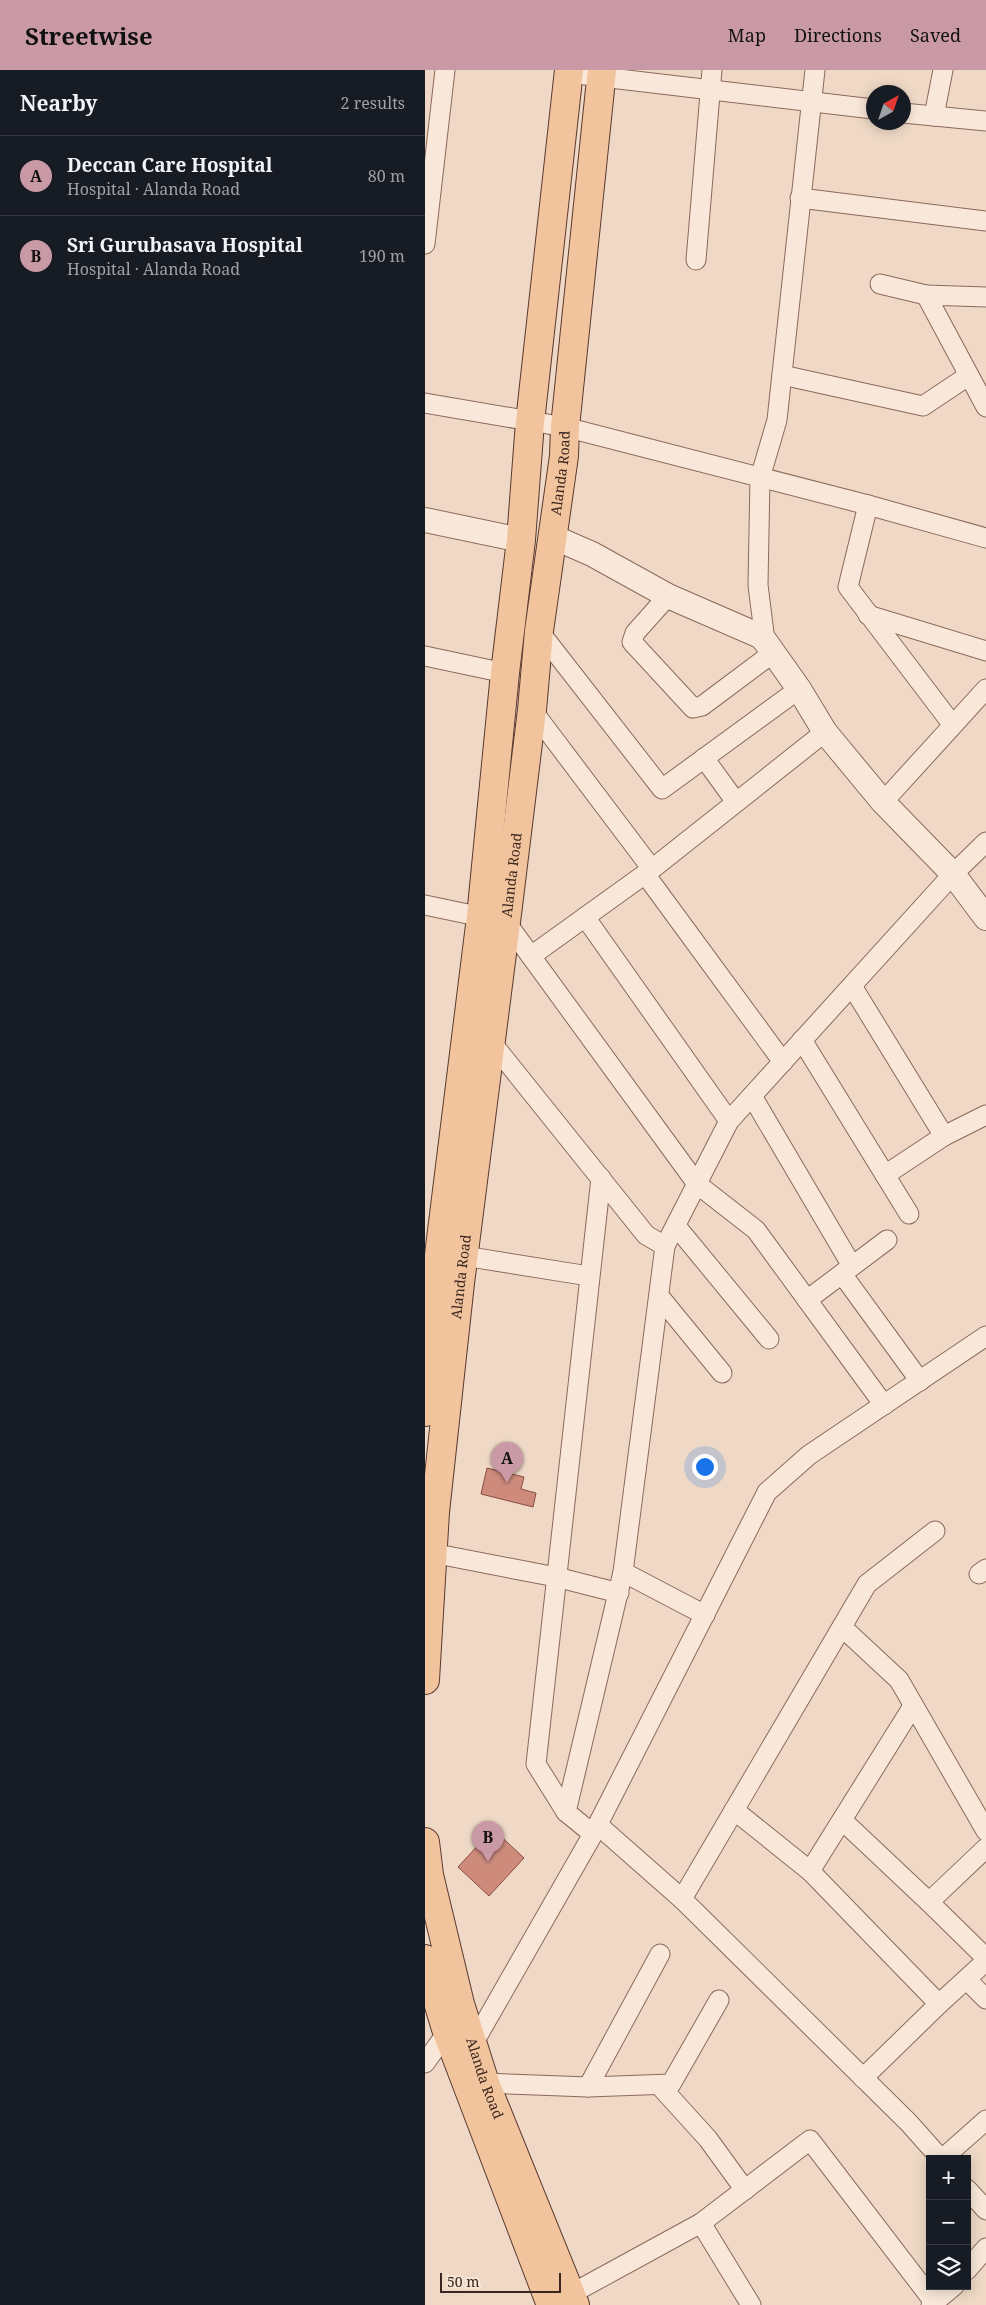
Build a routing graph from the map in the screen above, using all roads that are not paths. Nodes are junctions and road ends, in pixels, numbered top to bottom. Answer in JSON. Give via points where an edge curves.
{"nodes":[{"id":1,"x":445,"y":70,"type":"edge"},
{"id":2,"x":712,"y":70,"type":"edge"},
{"id":3,"x":815,"y":70,"type":"edge"},
{"id":4,"x":943,"y":70,"type":"edge"},
{"id":5,"x":569,"y":72,"type":"edge"},
{"id":6,"x":601,"y":73,"type":"edge"},
{"id":7,"x":710,"y":90,"type":"junction"},
{"id":8,"x":810,"y":102,"type":"junction"},
{"id":9,"x":866,"y":108,"type":"edge"},
{"id":10,"x":911,"y":114,"type":"edge"},
{"id":11,"x":934,"y":116,"type":"junction"},
{"id":12,"x":986,"y":121,"type":"edge"},
{"id":13,"x":800,"y":198,"type":"junction"},
{"id":14,"x":986,"y":221,"type":"edge"},
{"id":15,"x":425,"y":244,"type":"edge"},
{"id":16,"x":696,"y":260,"type":"dead end"},
{"id":17,"x":880,"y":284,"type":"dead end"},
{"id":18,"x":926,"y":295,"type":"junction"},
{"id":19,"x":986,"y":297,"type":"edge"},
{"id":20,"x":782,"y":375,"type":"junction"},
{"id":21,"x":968,"y":376,"type":"junction"},
{"id":22,"x":425,"y":403,"type":"edge"},
{"id":23,"x":986,"y":407,"type":"edge"},
{"id":24,"x":530,"y":422,"type":"junction"},
{"id":25,"x":565,"y":427,"type":"junction"},
{"id":26,"x":761,"y":478,"type":"junction"},
{"id":27,"x":868,"y":505,"type":"junction"},
{"id":28,"x":425,"y":520,"type":"edge"},
{"id":29,"x":553,"y":537,"type":"junction"},
{"id":30,"x":986,"y":538,"type":"edge"},
{"id":31,"x":521,"y":540,"type":"junction"},
{"id":32,"x":668,"y":596,"type":"junction"},
{"id":33,"x":868,"y":615,"type":"junction"},
{"id":34,"x":539,"y":631,"type":"junction"},
{"id":35,"x":769,"y":647,"type":"junction"},
{"id":36,"x":986,"y":651,"type":"edge"},
{"id":37,"x":425,"y":656,"type":"edge"},
{"id":38,"x":505,"y":674,"type":"junction"},
{"id":39,"x":799,"y":689,"type":"junction"},
{"id":40,"x":986,"y":689,"type":"edge"},
{"id":41,"x":532,"y":710,"type":"junction"},
{"id":42,"x":952,"y":724,"type":"junction"},
{"id":43,"x":825,"y":732,"type":"junction"},
{"id":44,"x":704,"y":758,"type":"junction"},
{"id":45,"x":736,"y":802,"type":"junction"},
{"id":46,"x":883,"y":802,"type":"junction"},
{"id":47,"x":986,"y":842,"type":"edge"},
{"id":48,"x":649,"y":872,"type":"junction"},
{"id":49,"x":953,"y":874,"type":"junction"},
{"id":50,"x":425,"y":905,"type":"edge"},
{"id":51,"x":585,"y":917,"type":"junction"},
{"id":52,"x":986,"y":918,"type":"edge"},
{"id":53,"x":494,"y":920,"type":"junction"},
{"id":54,"x":531,"y":956,"type":"junction"},
{"id":55,"x":851,"y":986,"type":"junction"},
{"id":56,"x":803,"y":1040,"type":"junction"},
{"id":57,"x":492,"y":1042,"type":"junction"},
{"id":58,"x":783,"y":1062,"type":"junction"},
{"id":59,"x":752,"y":1096,"type":"junction"},
{"id":60,"x":986,"y":1115,"type":"edge"},
{"id":61,"x":729,"y":1122,"type":"junction"},
{"id":62,"x":944,"y":1136,"type":"junction"},
{"id":63,"x":885,"y":1174,"type":"junction"},
{"id":64,"x":601,"y":1178,"type":"junction"},
{"id":65,"x":697,"y":1184,"type":"junction"},
{"id":66,"x":909,"y":1214,"type":"dead end"},
{"id":67,"x":676,"y":1226,"type":"junction"},
{"id":68,"x":887,"y":1240,"type":"dead end"},
{"id":69,"x":665,"y":1246,"type":"junction"},
{"id":70,"x":464,"y":1256,"type":"junction"},
{"id":71,"x":847,"y":1270,"type":"junction"},
{"id":72,"x":589,"y":1276,"type":"junction"},
{"id":73,"x":430,"y":1278,"type":"edge"},
{"id":74,"x":659,"y":1296,"type":"junction"},
{"id":75,"x":807,"y":1300,"type":"junction"},
{"id":76,"x":986,"y":1336,"type":"edge"},
{"id":77,"x":769,"y":1339,"type":"dead end"},
{"id":78,"x":722,"y":1373,"type":"dead end"},
{"id":79,"x":920,"y":1381,"type":"junction"},
{"id":80,"x":884,"y":1405,"type":"junction"},
{"id":81,"x":425,"y":1412,"type":"edge"},
{"id":82,"x":430,"y":1512,"type":"edge"},
{"id":83,"x":935,"y":1531,"type":"dead end"},
{"id":84,"x":433,"y":1553,"type":"junction"},
{"id":85,"x":623,"y":1572,"type":"junction"},
{"id":86,"x":556,"y":1577,"type":"junction"},
{"id":87,"x":619,"y":1593,"type":"junction"},
{"id":88,"x":705,"y":1614,"type":"junction"},
{"id":89,"x":842,"y":1626,"type":"junction"},
{"id":90,"x":425,"y":1680,"type":"edge"},
{"id":91,"x":913,"y":1706,"type":"junction"},
{"id":92,"x":734,"y":1810,"type":"junction"},
{"id":93,"x":565,"y":1812,"type":"junction"},
{"id":94,"x":842,"y":1820,"type":"junction"},
{"id":95,"x":596,"y":1830,"type":"junction"},
{"id":96,"x":986,"y":1831,"type":"edge"},
{"id":97,"x":425,"y":1842,"type":"edge"},
{"id":98,"x":986,"y":1848,"type":"edge"},
{"id":99,"x":810,"y":1871,"type":"junction"},
{"id":100,"x":682,"y":1899,"type":"junction"},
{"id":101,"x":929,"y":1902,"type":"junction"},
{"id":102,"x":660,"y":1954,"type":"dead end"},
{"id":103,"x":425,"y":1959,"type":"edge"},
{"id":104,"x":986,"y":1959,"type":"edge"},
{"id":105,"x":967,"y":1980,"type":"junction"},
{"id":106,"x":986,"y":1999,"type":"edge"},
{"id":107,"x":719,"y":2000,"type":"dead end"},
{"id":108,"x":939,"y":2004,"type":"junction"},
{"id":109,"x":455,"y":2021,"type":"junction"},
{"id":110,"x":466,"y":2055,"type":"junction"},
{"id":111,"x":425,"y":2062,"type":"edge"},
{"id":112,"x":863,"y":2078,"type":"junction"},
{"id":113,"x":485,"y":2084,"type":"junction"},
{"id":114,"x":659,"y":2085,"type":"junction"},
{"id":115,"x":588,"y":2087,"type":"junction"},
{"id":116,"x":986,"y":2120,"type":"edge"},
{"id":117,"x":938,"y":2155,"type":"edge"},
{"id":118,"x":947,"y":2155,"type":"edge"},
{"id":119,"x":745,"y":2190,"type":"junction"},
{"id":120,"x":971,"y":2193,"type":"edge"},
{"id":121,"x":985,"y":2206,"type":"edge"},
{"id":122,"x":701,"y":2224,"type":"junction"},
{"id":123,"x":986,"y":2248,"type":"edge"},
{"id":124,"x":971,"y":2265,"type":"edge"},
{"id":125,"x":949,"y":2290,"type":"edge"},
{"id":126,"x":566,"y":2301,"type":"edge"},
{"id":127,"x":933,"y":2304,"type":"edge"},
{"id":128,"x":751,"y":2305,"type":"edge"}],
"edges":[{"from":1,"to":15,"type":"street"},
{"from":2,"to":7,"type":"street"},
{"from":3,"to":8,"type":"street"},
{"from":4,"to":11,"type":"street"},
{"from":5,"to":6,"type":"street"},
{"from":5,"to":24,"type":"main road","name":"Alanda Road"},
{"from":6,"to":7,"type":"street"},
{"from":6,"to":25,"type":"main road","name":"Alanda Road"},
{"from":7,"to":8,"type":"street"},
{"from":7,"to":16,"type":"street"},
{"from":8,"to":9,"type":"street"},
{"from":8,"to":13,"type":"street"},
{"from":10,"to":11,"type":"street"},
{"from":11,"to":12,"type":"street"},
{"from":13,"to":14,"type":"street"},
{"from":13,"to":20,"type":"street"},
{"from":17,"to":18,"type":"street"},
{"from":18,"to":19,"type":"street"},
{"from":18,"to":21,"type":"street"},
{"from":20,"to":21,"type":"street","via":[[923,406]]},
{"from":20,"to":26,"type":"street","via":[[777,420]]},
{"from":21,"to":23,"type":"street"},
{"from":22,"to":24,"type":"street"},
{"from":24,"to":25,"type":"street"},
{"from":24,"to":31,"type":"main road","name":"Alanda Road"},
{"from":25,"to":26,"type":"street"},
{"from":25,"to":29,"type":"main road","name":"Alanda Road"},
{"from":26,"to":27,"type":"street"},
{"from":26,"to":35,"type":"street","via":[[758,585]]},
{"from":27,"to":30,"type":"street"},
{"from":27,"to":33,"type":"street","via":[[848,587]]},
{"from":28,"to":31,"type":"street"},
{"from":29,"to":32,"type":"street","via":[[592,554]]},
{"from":29,"to":34,"type":"main road","name":"Alanda Road"},
{"from":31,"to":38,"type":"main road","name":"Alanda Road"},
{"from":32,"to":35,"type":"street","via":[[760,636]]},
{"from":32,"to":35,"type":"street","via":[[635,633],[632,642],[693,708],[702,706]]},
{"from":33,"to":36,"type":"street"},
{"from":33,"to":42,"type":"street"},
{"from":34,"to":41,"type":"main road","name":"Alanda Road"},
{"from":34,"to":44,"type":"street","via":[[662,790]]},
{"from":35,"to":39,"type":"street"},
{"from":37,"to":38,"type":"street"},
{"from":38,"to":53,"type":"main road","name":"Alanda Road"},
{"from":39,"to":43,"type":"street"},
{"from":39,"to":44,"type":"street"},
{"from":40,"to":42,"type":"street"},
{"from":41,"to":48,"type":"street"},
{"from":41,"to":53,"type":"main road","name":"Alanda Road"},
{"from":42,"to":46,"type":"street"},
{"from":43,"to":45,"type":"street"},
{"from":43,"to":46,"type":"street"},
{"from":44,"to":45,"type":"street"},
{"from":45,"to":48,"type":"street"},
{"from":46,"to":49,"type":"street"},
{"from":47,"to":49,"type":"street"},
{"from":48,"to":51,"type":"street"},
{"from":48,"to":58,"type":"street"},
{"from":49,"to":52,"type":"street"},
{"from":49,"to":55,"type":"street"},
{"from":50,"to":53,"type":"street"},
{"from":51,"to":54,"type":"street"},
{"from":51,"to":61,"type":"street"},
{"from":53,"to":54,"type":"street"},
{"from":53,"to":57,"type":"main road","name":"Alanda Road"},
{"from":53,"to":73,"type":"main road","name":"Alanda Road"},
{"from":54,"to":65,"type":"street"},
{"from":55,"to":56,"type":"street"},
{"from":55,"to":62,"type":"street"},
{"from":56,"to":58,"type":"street"},
{"from":56,"to":63,"type":"street"},
{"from":57,"to":64,"type":"street"},
{"from":57,"to":70,"type":"main road","name":"Alanda Road"},
{"from":58,"to":59,"type":"street"},
{"from":59,"to":61,"type":"street"},
{"from":59,"to":71,"type":"street"},
{"from":60,"to":62,"type":"street"},
{"from":61,"to":65,"type":"street"},
{"from":62,"to":63,"type":"street"},
{"from":63,"to":66,"type":"street"},
{"from":64,"to":69,"type":"street","via":[[647,1235]]},
{"from":64,"to":72,"type":"street"},
{"from":65,"to":67,"type":"street"},
{"from":65,"to":75,"type":"street","via":[[756,1230]]},
{"from":67,"to":69,"type":"street"},
{"from":67,"to":77,"type":"street"},
{"from":68,"to":71,"type":"street"},
{"from":69,"to":74,"type":"street"},
{"from":70,"to":72,"type":"street"},
{"from":70,"to":82,"type":"main road","name":"Alanda Road"},
{"from":71,"to":75,"type":"street"},
{"from":71,"to":79,"type":"street"},
{"from":72,"to":86,"type":"street"},
{"from":73,"to":81,"type":"main road","name":"Alanda Road"},
{"from":74,"to":78,"type":"street"},
{"from":74,"to":85,"type":"street"},
{"from":75,"to":80,"type":"street"},
{"from":76,"to":79,"type":"street"},
{"from":79,"to":80,"type":"street"},
{"from":80,"to":88,"type":"street","via":[[809,1455],[767,1492]]},
{"from":82,"to":84,"type":"main road","name":"Alanda Road"},
{"from":83,"to":89,"type":"street","via":[[867,1584]]},
{"from":84,"to":86,"type":"street"},
{"from":84,"to":90,"type":"main road","name":"Alanda Road"},
{"from":85,"to":87,"type":"street"},
{"from":85,"to":88,"type":"street"},
{"from":86,"to":87,"type":"street"},
{"from":86,"to":93,"type":"street","via":[[535,1764]]},
{"from":87,"to":93,"type":"street"},
{"from":88,"to":95,"type":"street"},
{"from":89,"to":91,"type":"street","via":[[899,1680]]},
{"from":89,"to":92,"type":"street"},
{"from":91,"to":94,"type":"street"},
{"from":91,"to":96,"type":"street"},
{"from":92,"to":99,"type":"street"},
{"from":92,"to":100,"type":"street"},
{"from":93,"to":95,"type":"street"},
{"from":94,"to":99,"type":"street"},
{"from":94,"to":101,"type":"street"},
{"from":95,"to":100,"type":"street"},
{"from":95,"to":110,"type":"street"},
{"from":97,"to":109,"type":"main road","name":"Alanda Road"},
{"from":98,"to":101,"type":"street"},
{"from":99,"to":108,"type":"street"},
{"from":100,"to":112,"type":"street"},
{"from":101,"to":104,"type":"street"},
{"from":102,"to":115,"type":"street"},
{"from":103,"to":109,"type":"main road","name":"Alanda Road"},
{"from":104,"to":105,"type":"street"},
{"from":105,"to":106,"type":"street"},
{"from":105,"to":108,"type":"street"},
{"from":107,"to":114,"type":"street","via":[[671,2084]]},
{"from":108,"to":112,"type":"street"},
{"from":109,"to":110,"type":"main road","name":"Alanda Road"},
{"from":109,"to":111,"type":"street"},
{"from":110,"to":113,"type":"main road","name":"Alanda Road"},
{"from":110,"to":126,"type":"main road","name":"Alanda Road"},
{"from":112,"to":117,"type":"street"},
{"from":113,"to":115,"type":"street"},
{"from":113,"to":126,"type":"main road","name":"Alanda Road"},
{"from":114,"to":115,"type":"street"},
{"from":114,"to":119,"type":"street","via":[[708,2140]]},
{"from":116,"to":118,"type":"street"},
{"from":119,"to":122,"type":"street"},
{"from":119,"to":127,"type":"street","via":[[810,2140]]},
{"from":120,"to":121,"type":"street"},
{"from":122,"to":126,"type":"street"},
{"from":122,"to":128,"type":"street"},
{"from":123,"to":124,"type":"street"},
{"from":125,"to":127,"type":"street"}]}
